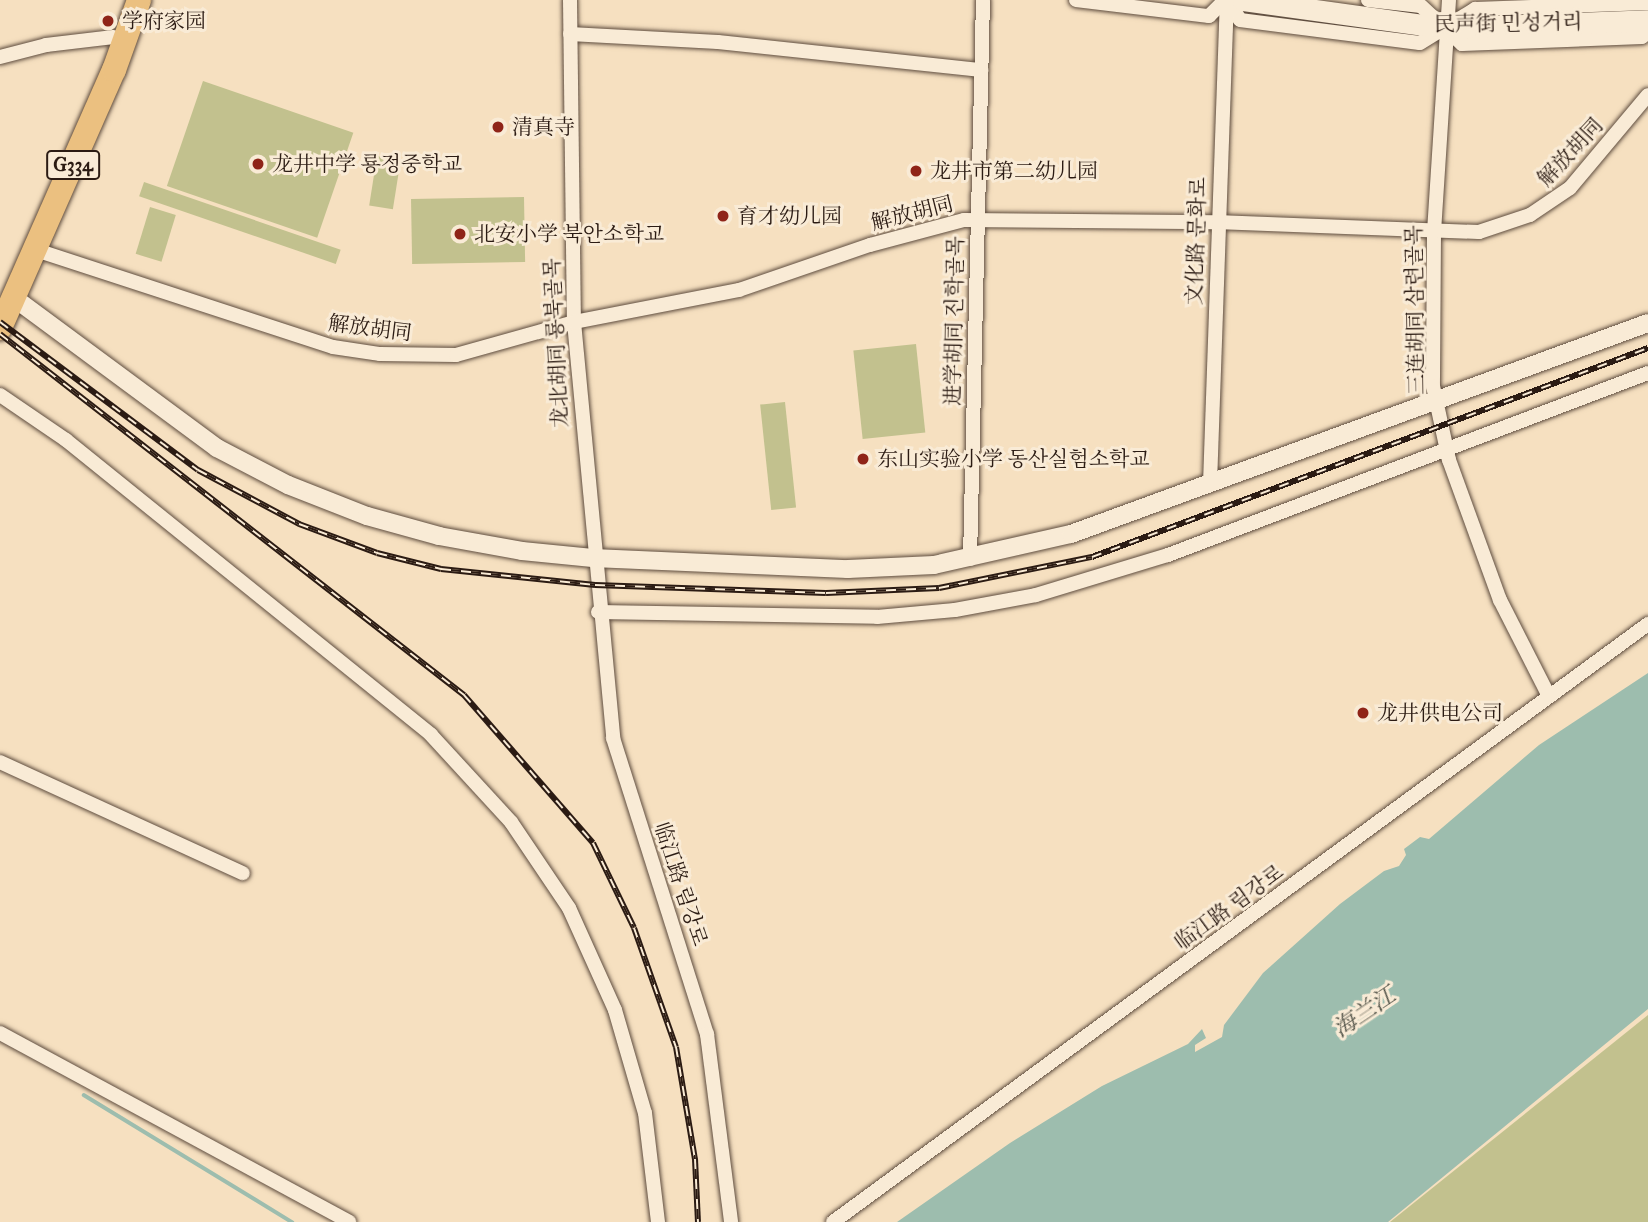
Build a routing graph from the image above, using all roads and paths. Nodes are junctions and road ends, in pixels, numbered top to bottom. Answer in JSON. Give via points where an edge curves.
{"nodes":[{"id":1,"x":125,"y":0,"type":"edge"},
{"id":2,"x":139,"y":0,"type":"edge"},
{"id":3,"x":570,"y":0,"type":"edge"},
{"id":4,"x":983,"y":0,"type":"edge"},
{"id":5,"x":1076,"y":0,"type":"edge"},
{"id":6,"x":1226,"y":0,"type":"edge"},
{"id":7,"x":1243,"y":0,"type":"edge"},
{"id":8,"x":1368,"y":0,"type":"edge"},
{"id":9,"x":1449,"y":0,"type":"edge"},
{"id":10,"x":1648,"y":3,"type":"edge"},
{"id":11,"x":1648,"y":19,"type":"edge"},
{"id":12,"x":1444,"y":28,"type":"junction"},
{"id":13,"x":1648,"y":32,"type":"edge"},
{"id":14,"x":570,"y":34,"type":"junction"},
{"id":15,"x":114,"y":37,"type":"junction"},
{"id":16,"x":0,"y":57,"type":"edge"},
{"id":17,"x":982,"y":70,"type":"junction"},
{"id":18,"x":1648,"y":95,"type":"edge"},
{"id":19,"x":977,"y":219,"type":"junction"},
{"id":20,"x":1216,"y":222,"type":"junction"},
{"id":21,"x":1434,"y":234,"type":"junction"},
{"id":22,"x":36,"y":250,"type":"junction"},
{"id":23,"x":6,"y":297,"type":"edge"},
{"id":24,"x":574,"y":322,"type":"junction"},
{"id":25,"x":1648,"y":323,"type":"edge"},
{"id":26,"x":0,"y":328,"type":"edge"},
{"id":27,"x":1648,"y":373,"type":"edge"},
{"id":28,"x":0,"y":395,"type":"edge"},
{"id":29,"x":1435,"y":400,"type":"junction"},
{"id":30,"x":1449,"y":447,"type":"junction"},
{"id":31,"x":1210,"y":484,"type":"junction"},
{"id":32,"x":593,"y":558,"type":"junction"},
{"id":33,"x":970,"y":559,"type":"junction"},
{"id":34,"x":598,"y":612,"type":"junction"},
{"id":35,"x":1648,"y":624,"type":"edge"},
{"id":36,"x":1549,"y":696,"type":"junction"},
{"id":37,"x":0,"y":762,"type":"edge"},
{"id":38,"x":243,"y":873,"type":"dead end"},
{"id":39,"x":0,"y":1033,"type":"edge"},
{"id":40,"x":349,"y":1222,"type":"edge"},
{"id":41,"x":658,"y":1222,"type":"edge"},
{"id":42,"x":730,"y":1222,"type":"edge"},
{"id":43,"x":833,"y":1222,"type":"edge"}],
"edges":[{"from":1,"to":15,"type":"highway","number":"G334"},
{"from":2,"to":22,"type":"highway","number":"G334"},
{"from":3,"to":14,"type":"street","name":"龙北胡同 룡북골목"},
{"from":4,"to":17,"type":"street","name":"进学胡同 진학골목"},
{"from":5,"to":6,"type":"street","via":[[1209,16]]},
{"from":6,"to":12,"type":"street","via":[[1240,20],[1252,22],[1420,43]]},
{"from":6,"to":20,"type":"street","name":"文化路 문화로"},
{"from":7,"to":12,"type":"main road","name":"民声街 민성거리"},
{"from":8,"to":12,"type":"street","via":[[1421,6]]},
{"from":9,"to":12,"type":"street","name":"三连胡同 삼련골목"},
{"from":10,"to":12,"type":"street","via":[[1475,9]]},
{"from":11,"to":12,"type":"main road","name":"民声街 민성거리"},
{"from":12,"to":13,"type":"street","via":[[1462,44],[1642,37]]},
{"from":12,"to":21,"type":"street","name":"三连胡同 삼련골목"},
{"from":14,"to":17,"type":"street","via":[[718,42]]},
{"from":14,"to":24,"type":"street","name":"龙北胡同 룡북골목"},
{"from":15,"to":16,"type":"street","via":[[46,45]]},
{"from":15,"to":23,"type":"highway","number":"G334"},
{"from":17,"to":19,"type":"street","name":"进学胡同 진학골목"},
{"from":18,"to":21,"type":"street","name":"解放胡同","via":[[1570,188],[1551,204],[1501,227]]},
{"from":19,"to":20,"type":"street","name":"解放胡同"},
{"from":19,"to":24,"type":"street","name":"解放胡同","via":[[870,245],[739,290]]},
{"from":19,"to":33,"type":"street","name":"进学胡同 진학골목"},
{"from":20,"to":21,"type":"street","name":"解放胡同"},
{"from":20,"to":31,"type":"street","name":"文化路 문화로"},
{"from":21,"to":29,"type":"street","name":"三连胡同 삼련골목"},
{"from":22,"to":23,"type":"highway","number":"G334"},
{"from":22,"to":24,"type":"street","name":"解放胡同","via":[[303,339],[359,351],[456,355]]},
{"from":23,"to":26,"type":"highway","number":"G334"},
{"from":23,"to":32,"type":"street","via":[[217,448],[288,485],[367,516],[439,536]]},
{"from":24,"to":32,"type":"street","name":"龙北胡同 룡북골목"},
{"from":25,"to":29,"type":"street"},
{"from":27,"to":30,"type":"street"},
{"from":28,"to":41,"type":"street","via":[[66,440],[431,735],[511,822],[569,908],[615,1010],[645,1114]]},
{"from":29,"to":30,"type":"street","name":"三连胡同 삼련골목"},
{"from":29,"to":31,"type":"street"},
{"from":30,"to":34,"type":"street","via":[[1123,571],[995,604],[835,619]]},
{"from":30,"to":36,"type":"street","name":"三连胡同 삼련골목","via":[[1449,460],[1500,600]]},
{"from":31,"to":33,"type":"street","via":[[1071,534]]},
{"from":32,"to":33,"type":"street","via":[[848,569]]},
{"from":32,"to":34,"type":"street","name":"临江路 림강로"},
{"from":34,"to":42,"type":"street","name":"临江路 림강로","via":[[617,755],[707,1034]]},
{"from":35,"to":36,"type":"street","name":"临江路 림강로"},
{"from":36,"to":43,"type":"street","name":"临江路 림강로"},
{"from":37,"to":38,"type":"street"},
{"from":39,"to":40,"type":"street"}]}
